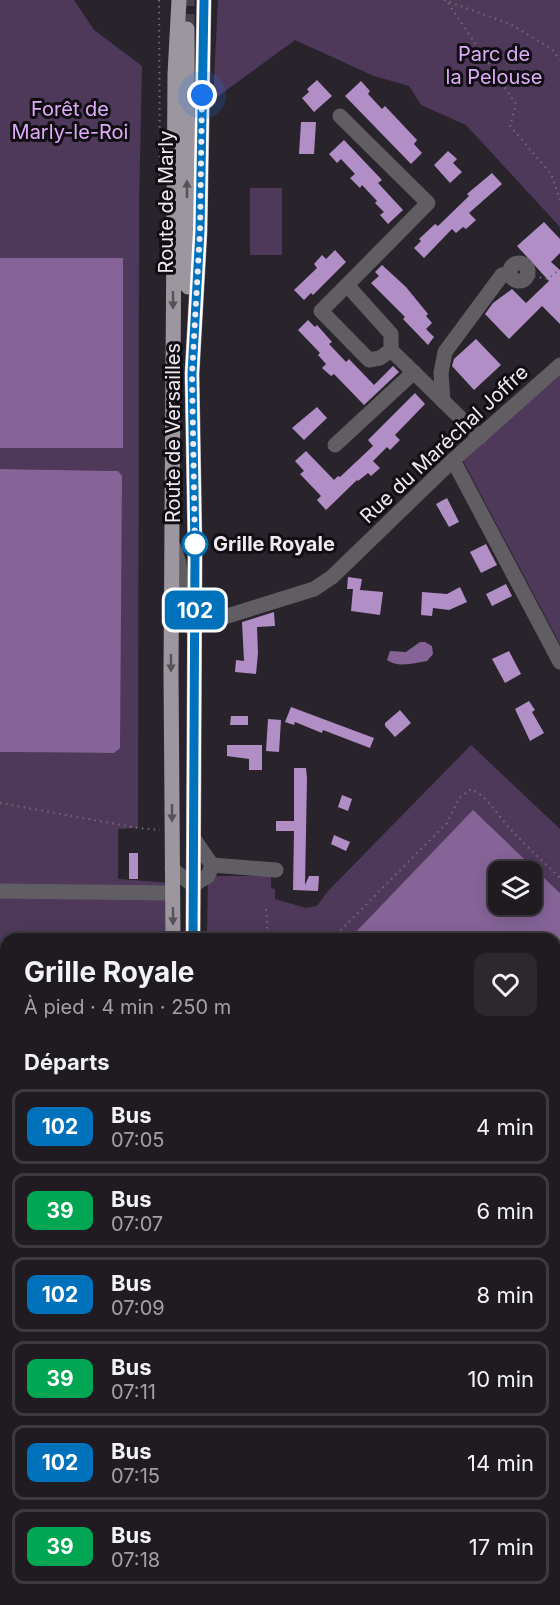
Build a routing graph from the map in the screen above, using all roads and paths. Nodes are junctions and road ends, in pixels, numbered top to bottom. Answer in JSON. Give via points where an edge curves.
{"nodes":[{"id":1,"x":179,"y":0,"type":"edge"},
{"id":2,"x":204,"y":0,"type":"edge"},
{"id":3,"x":444,"y":0,"type":"edge"},
{"id":4,"x":448,"y":3,"type":"junction"},
{"id":5,"x":187,"y":29,"type":"tunnel mouth"},
{"id":6,"x":560,"y":60,"type":"edge"},
{"id":7,"x":340,"y":116,"type":"dead end"},
{"id":8,"x":560,"y":200,"type":"edge"},
{"id":9,"x":200,"y":213,"type":"junction"},
{"id":10,"x":186,"y":224,"type":"junction"},
{"id":11,"x":560,"y":269,"type":"edge"},
{"id":12,"x":528,"y":275,"type":"joint"},
{"id":13,"x":347,"y":285,"type":"junction"},
{"id":14,"x":391,"y":350,"type":"junction"},
{"id":15,"x":560,"y":365,"type":"edge"},
{"id":16,"x":414,"y":372,"type":"junction"},
{"id":17,"x":192,"y":374,"type":"junction"},
{"id":18,"x":443,"y":400,"type":"junction"},
{"id":19,"x":480,"y":437,"type":"junction"},
{"id":20,"x":335,"y":445,"type":"dead end"},
{"id":21,"x":453,"y":460,"type":"junction"},
{"id":22,"x":172,"y":542,"type":"junction"},
{"id":23,"x":195,"y":625,"type":"junction"},
{"id":24,"x":560,"y":662,"type":"edge"},
{"id":25,"x":0,"y":803,"type":"edge"},
{"id":26,"x":172,"y":831,"type":"junction"},
{"id":27,"x":194,"y":839,"type":"junction"},
{"id":28,"x":212,"y":866,"type":"junction"},
{"id":29,"x":172,"y":869,"type":"junction"},
{"id":30,"x":276,"y":870,"type":"dead end"},
{"id":31,"x":560,"y":878,"type":"edge"},
{"id":32,"x":193,"y":885,"type":"junction"},
{"id":33,"x":0,"y":891,"type":"edge"},
{"id":34,"x":172,"y":893,"type":"junction"},
{"id":35,"x":266,"y":909,"type":"dead end"},
{"id":36,"x":173,"y":933,"type":"edge"},
{"id":37,"x":193,"y":933,"type":"edge"},
{"id":38,"x":268,"y":933,"type":"edge"},
{"id":39,"x":338,"y":933,"type":"edge"}],
"edges":[{"from":1,"to":22,"type":"main road","name":"Route de Versailles","one_way":true,"via":[[175,74]]},
{"from":2,"to":9,"type":"main road","name":"Route de Versailles"},
{"from":3,"to":4,"type":"path"},
{"from":4,"to":6,"type":"path","via":[[510,24],[552,49]]},
{"from":4,"to":8,"type":"path","via":[[516,104],[510,126],[550,174]]},
{"from":10,"to":5,"type":"main road","name":"Route de Marly","one_way":true},
{"from":7,"to":13,"type":"street","via":[[429,203]]},
{"from":9,"to":10,"type":"street"},
{"from":9,"to":17,"type":"main road","name":"Route de Versailles"},
{"from":10,"to":17,"type":"main road","name":"Route de Marly"},
{"from":11,"to":12,"type":"path","via":[[548,279]]},
{"from":12,"to":18,"type":"street","via":[[526,267],[519,263],[512,266],[509,274],[502,275],[445,352],[441,373]]},
{"from":13,"to":14,"type":"street","via":[[391,334]]},
{"from":13,"to":14,"type":"street","via":[[321,312],[369,360]]},
{"from":14,"to":16,"type":"street"},
{"from":15,"to":19,"type":"street","name":"Rue du Maréchal Joffre"},
{"from":16,"to":18,"type":"street"},
{"from":16,"to":20,"type":"street"},
{"from":17,"to":23,"type":"main road","name":"Route de Versailles"},
{"from":18,"to":19,"type":"street"},
{"from":19,"to":21,"type":"street","name":"Rue du Maréchal Joffre"},
{"from":21,"to":23,"type":"street","name":"Rue du Maréchal Joffre","via":[[320,586]]},
{"from":21,"to":24,"type":"street"},
{"from":22,"to":23,"type":"street","via":[[179,563],[185,622]]},
{"from":22,"to":26,"type":"main road","name":"Route de Versailles","one_way":true},
{"from":23,"to":27,"type":"main road","name":"Route de Versailles"},
{"from":25,"to":26,"type":"path"},
{"from":26,"to":29,"type":"main road","name":"Route de Versailles"},
{"from":27,"to":28,"type":"street"},
{"from":27,"to":32,"type":"main road","name":"Route de Versailles"},
{"from":28,"to":30,"type":"street"},
{"from":28,"to":32,"type":"street","via":[[208,876]]},
{"from":29,"to":32,"type":"street"},
{"from":29,"to":34,"type":"main road","name":"Route de Versailles"},
{"from":31,"to":39,"type":"path","via":[[471,789],[459,798],[447,823]]},
{"from":32,"to":37,"type":"main road","name":"Route de Versailles"},
{"from":33,"to":34,"type":"street"},
{"from":34,"to":36,"type":"main road","name":"Route de Versailles","one_way":true},
{"from":35,"to":38,"type":"path"}]}
